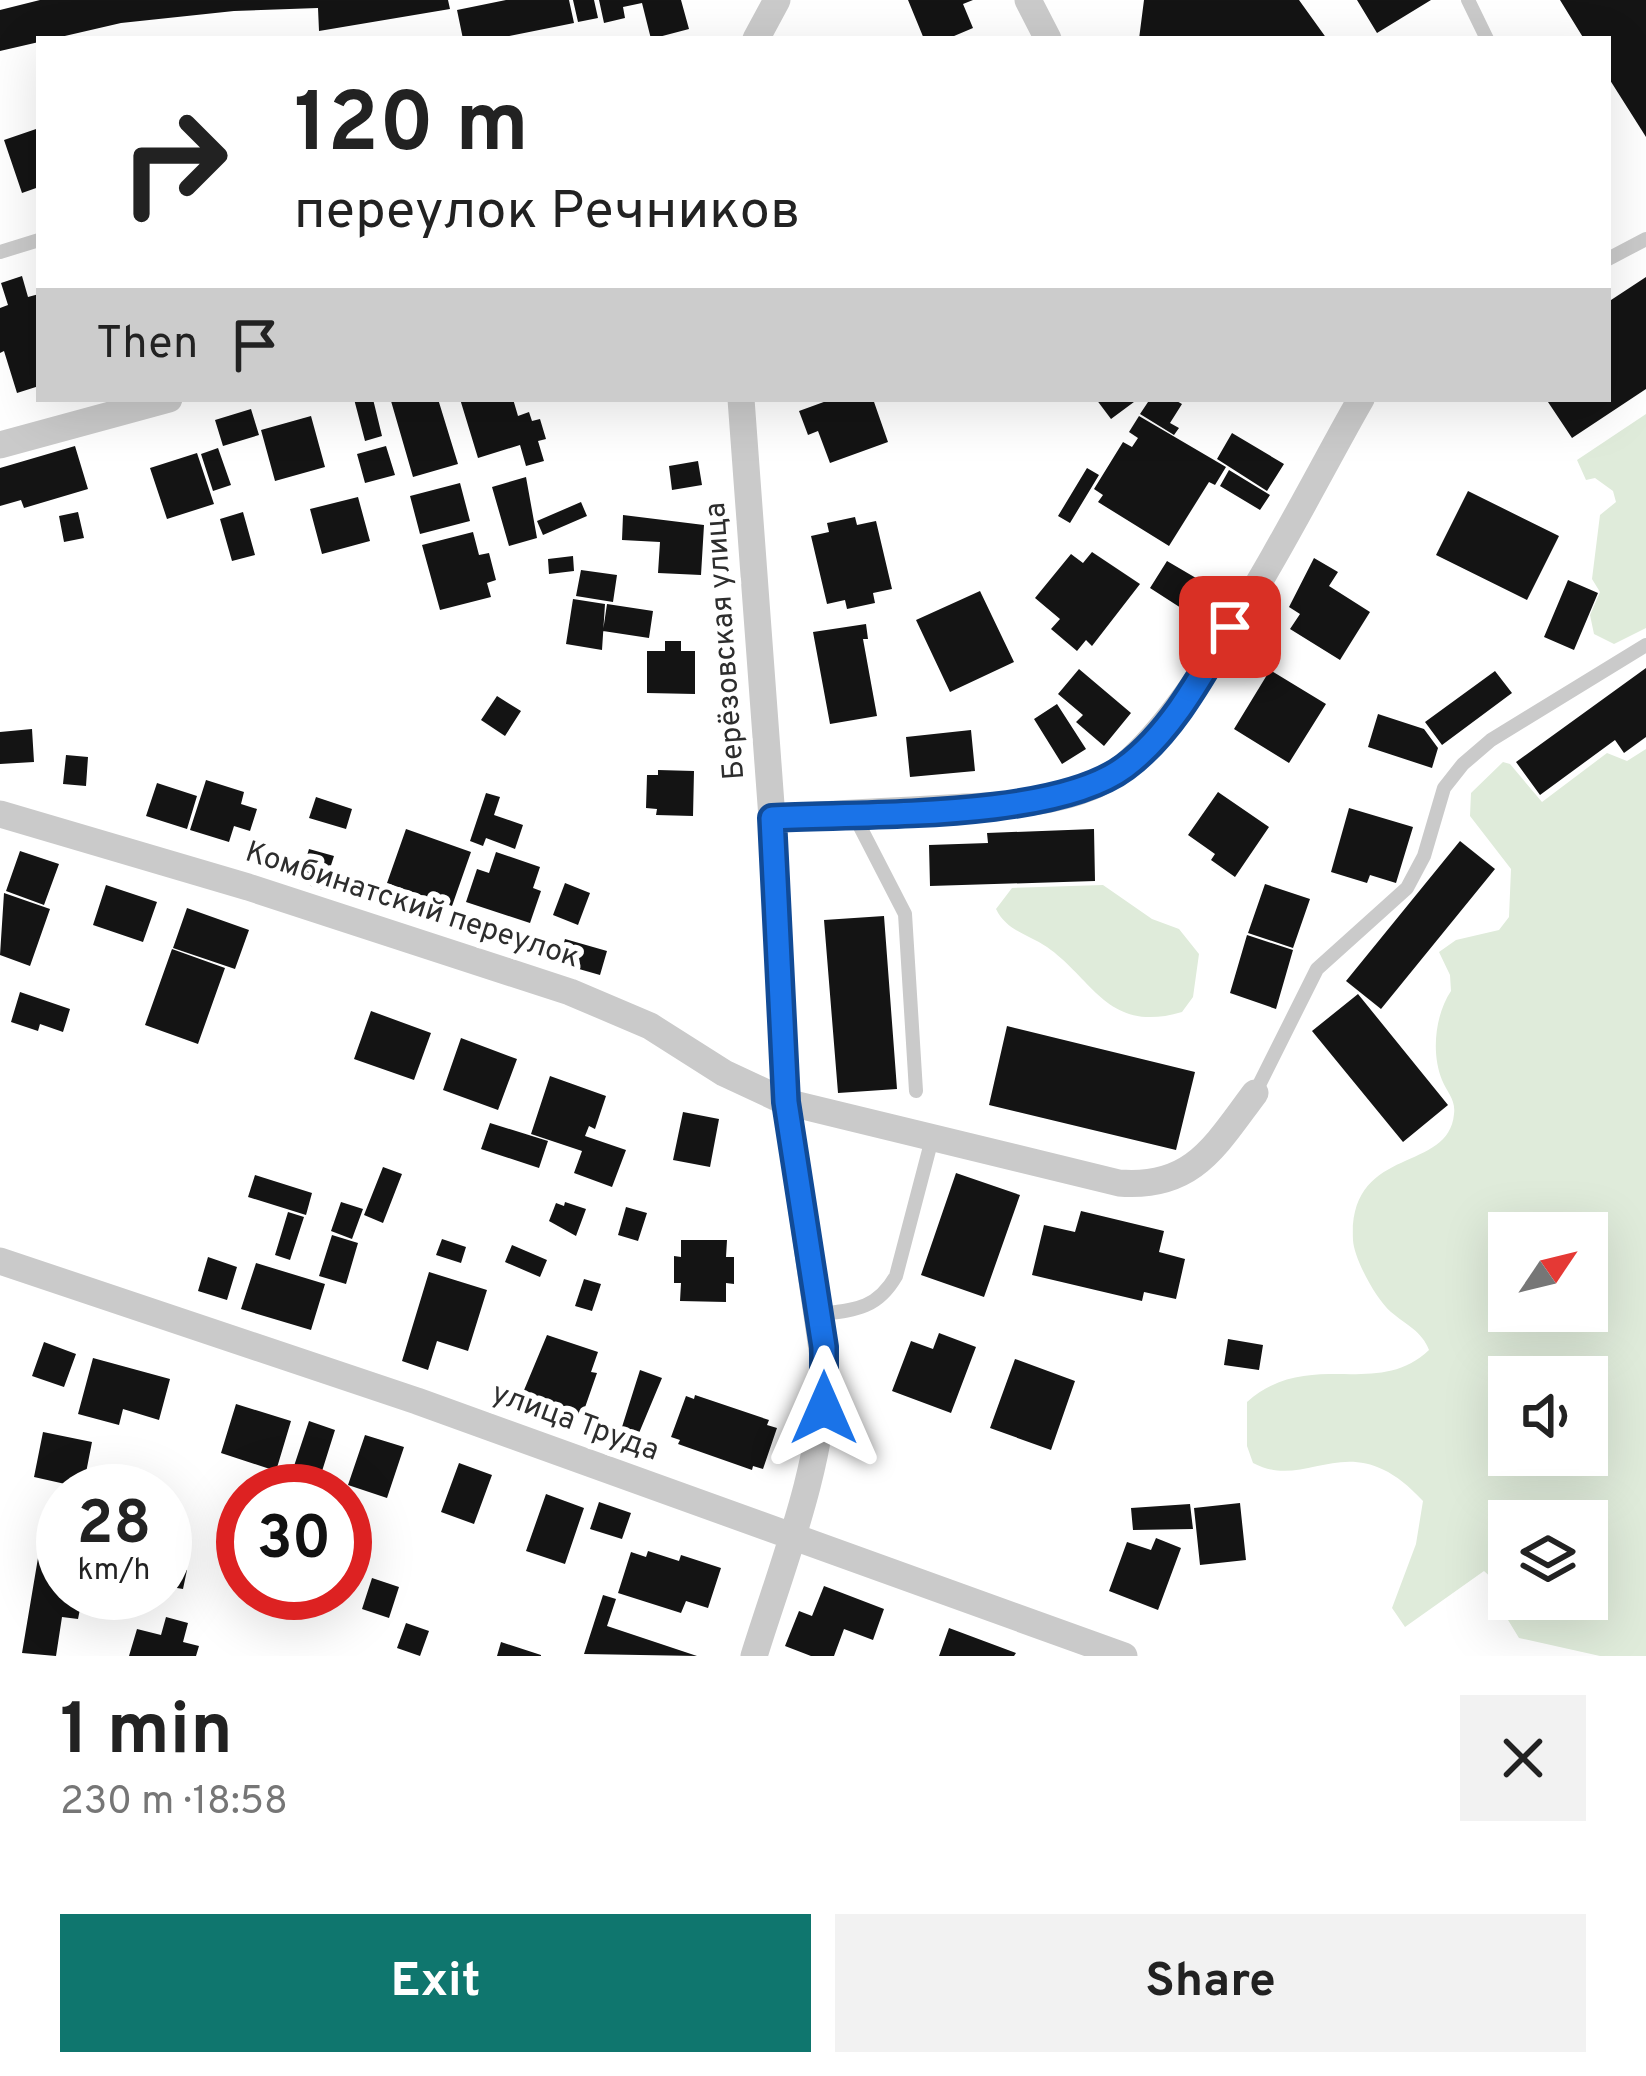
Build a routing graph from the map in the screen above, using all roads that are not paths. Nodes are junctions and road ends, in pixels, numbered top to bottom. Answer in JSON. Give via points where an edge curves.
{"nodes":[{"id":1,"x":777,"y":0,"type":"edge"},
{"id":2,"x":1028,"y":0,"type":"edge"},
{"id":3,"x":1468,"y":0,"type":"edge"},
{"id":4,"x":758,"y":36,"type":"edge"},
{"id":5,"x":1046,"y":36,"type":"edge"},
{"id":6,"x":1486,"y":36,"type":"edge"},
{"id":7,"x":1646,"y":239,"type":"edge"},
{"id":8,"x":36,"y":241,"type":"edge"},
{"id":9,"x":0,"y":252,"type":"edge"},
{"id":10,"x":1611,"y":257,"type":"edge"},
{"id":11,"x":158,"y":402,"type":"edge"},
{"id":12,"x":741,"y":402,"type":"edge"},
{"id":13,"x":1359,"y":402,"type":"edge"},
{"id":14,"x":0,"y":445,"type":"edge"},
{"id":15,"x":1646,"y":645,"type":"edge"},
{"id":16,"x":854,"y":813,"type":"junction"},
{"id":17,"x":0,"y":814,"type":"edge"},
{"id":18,"x":772,"y":818,"type":"junction"},
{"id":19,"x":916,"y":1091,"type":"dead end"},
{"id":20,"x":1255,"y":1093,"type":"joint"},
{"id":21,"x":786,"y":1102,"type":"junction"},
{"id":22,"x":933,"y":1136,"type":"junction"},
{"id":23,"x":0,"y":1262,"type":"edge"},
{"id":24,"x":820,"y":1314,"type":"junction"},
{"id":25,"x":791,"y":1537,"type":"junction"},
{"id":26,"x":754,"y":1656,"type":"edge"},
{"id":27,"x":1124,"y":1656,"type":"edge"}],
"edges":[{"from":1,"to":4,"type":"street"},
{"from":2,"to":5,"type":"street"},
{"from":3,"to":6,"type":"lane"},
{"from":7,"to":10,"type":"lane"},
{"from":8,"to":9,"type":"lane"},
{"from":11,"to":14,"type":"street"},
{"from":12,"to":18,"type":"street","name":"Берёзовская улица"},
{"from":13,"to":16,"type":"street","via":[[1208,664],[1127,766],[1097,785],[1038,802]]},
{"from":15,"to":20,"type":"lane","via":[[1463,764],[1444,788],[1407,888],[1316,969]]},
{"from":16,"to":18,"type":"street"},
{"from":16,"to":19,"type":"lane","via":[[905,914]]},
{"from":17,"to":21,"type":"street","name":"Комбинатский переулок","via":[[570,992],[650,1026]]},
{"from":18,"to":21,"type":"street","name":"Берёзовская улица"},
{"from":20,"to":22,"type":"street","name":"Комбинатский переулок","via":[[1189,1171],[1146,1185]]},
{"from":21,"to":22,"type":"street","name":"Комбинатский переулок"},
{"from":21,"to":24,"type":"street","name":"Берёзовская улица"},
{"from":22,"to":24,"type":"lane","via":[[886,1294],[864,1309]]},
{"from":23,"to":25,"type":"street","name":"улица Труда","via":[[417,1400]]},
{"from":24,"to":25,"type":"street","name":"Берёзовская улица","via":[[824,1408]]},
{"from":25,"to":26,"type":"street","name":"Берёзовская улица"},
{"from":25,"to":27,"type":"street","name":"улица Труда"}]}
